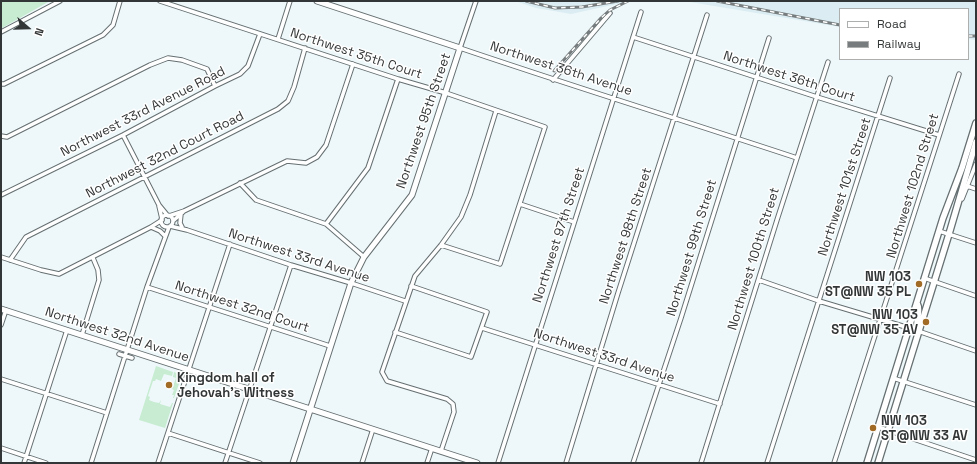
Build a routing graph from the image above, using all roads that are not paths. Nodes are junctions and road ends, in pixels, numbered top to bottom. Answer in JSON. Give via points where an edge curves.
{"nodes":[{"id":1,"x":60,"y":1,"type":"edge"},
{"id":2,"x":120,"y":1,"type":"edge"},
{"id":3,"x":160,"y":1,"type":"edge"},
{"id":4,"x":290,"y":1,"type":"edge"},
{"id":5,"x":317,"y":1,"type":"edge"},
{"id":6,"x":476,"y":1,"type":"edge"},
{"id":7,"x":641,"y":12,"type":"dead end"},
{"id":8,"x":610,"y":13,"type":"dead end"},
{"id":9,"x":707,"y":15,"type":"dead end"},
{"id":10,"x":1,"y":32,"type":"edge"},
{"id":11,"x":260,"y":34,"type":"junction"},
{"id":12,"x":633,"y":37,"type":"junction"},
{"id":13,"x":769,"y":38,"type":"dead end"},
{"id":14,"x":278,"y":39,"type":"junction"},
{"id":15,"x":305,"y":48,"type":"junction"},
{"id":16,"x":460,"y":48,"type":"junction"},
{"id":17,"x":694,"y":57,"type":"junction"},
{"id":18,"x":828,"y":62,"type":"dead end"},
{"id":19,"x":353,"y":64,"type":"junction"},
{"id":20,"x":959,"y":74,"type":"dead end"},
{"id":21,"x":757,"y":77,"type":"junction"},
{"id":22,"x":890,"y":78,"type":"dead end"},
{"id":23,"x":398,"y":79,"type":"junction"},
{"id":24,"x":553,"y":80,"type":"junction"},
{"id":25,"x":1,"y":84,"type":"edge"},
{"id":26,"x":215,"y":86,"type":"junction"},
{"id":27,"x":446,"y":93,"type":"junction"},
{"id":28,"x":817,"y":97,"type":"junction"},
{"id":29,"x":614,"y":98,"type":"junction"},
{"id":30,"x":496,"y":111,"type":"junction"},
{"id":31,"x":879,"y":116,"type":"junction"},
{"id":32,"x":674,"y":119,"type":"junction"},
{"id":33,"x":976,"y":123,"type":"edge"},
{"id":34,"x":123,"y":135,"type":"junction"},
{"id":35,"x":939,"y":135,"type":"junction"},
{"id":36,"x":1,"y":136,"type":"edge"},
{"id":37,"x":737,"y":138,"type":"junction"},
{"id":38,"x":976,"y":142,"type":"edge"},
{"id":39,"x":797,"y":158,"type":"junction"},
{"id":40,"x":976,"y":164,"type":"edge"},
{"id":41,"x":144,"y":177,"type":"junction"},
{"id":42,"x":240,"y":183,"type":"junction"},
{"id":43,"x":967,"y":186,"type":"junction"},
{"id":44,"x":976,"y":189,"type":"edge"},
{"id":45,"x":1,"y":195,"type":"edge"},
{"id":46,"x":520,"y":204,"type":"junction"},
{"id":47,"x":159,"y":205,"type":"junction"},
{"id":48,"x":956,"y":210,"type":"junction"},
{"id":49,"x":182,"y":212,"type":"junction"},
{"id":50,"x":169,"y":216,"type":"junction"},
{"id":51,"x":162,"y":219,"type":"junction"},
{"id":52,"x":173,"y":221,"type":"junction"},
{"id":53,"x":574,"y":222,"type":"junction"},
{"id":54,"x":326,"y":224,"type":"junction"},
{"id":55,"x":164,"y":226,"type":"junction"},
{"id":56,"x":151,"y":227,"type":"junction"},
{"id":57,"x":170,"y":227,"type":"junction"},
{"id":58,"x":182,"y":227,"type":"junction"},
{"id":59,"x":187,"y":230,"type":"junction"},
{"id":60,"x":940,"y":231,"type":"junction"},
{"id":61,"x":949,"y":234,"type":"junction"},
{"id":62,"x":165,"y":236,"type":"junction"},
{"id":63,"x":976,"y":243,"type":"edge"},
{"id":64,"x":230,"y":244,"type":"junction"},
{"id":65,"x":442,"y":245,"type":"junction"},
{"id":66,"x":1,"y":257,"type":"edge"},
{"id":67,"x":93,"y":258,"type":"junction"},
{"id":68,"x":364,"y":258,"type":"junction"},
{"id":69,"x":10,"y":260,"type":"junction"},
{"id":70,"x":291,"y":265,"type":"junction"},
{"id":71,"x":924,"y":278,"type":"junction"},
{"id":72,"x":758,"y":280,"type":"junction"},
{"id":73,"x":934,"y":282,"type":"junction"},
{"id":74,"x":351,"y":283,"type":"junction"},
{"id":75,"x":411,"y":286,"type":"junction"},
{"id":76,"x":147,"y":287,"type":"junction"},
{"id":77,"x":976,"y":296,"type":"edge"},
{"id":78,"x":405,"y":301,"type":"junction"},
{"id":79,"x":819,"y":301,"type":"junction"},
{"id":80,"x":917,"y":303,"type":"junction"},
{"id":81,"x":208,"y":307,"type":"junction"},
{"id":82,"x":3,"y":309,"type":"edge"},
{"id":83,"x":880,"y":320,"type":"junction"},
{"id":84,"x":1,"y":325,"type":"edge"},
{"id":85,"x":270,"y":327,"type":"junction"},
{"id":86,"x":482,"y":328,"type":"junction"},
{"id":87,"x":909,"y":328,"type":"junction"},
{"id":88,"x":67,"y":330,"type":"junction"},
{"id":89,"x":918,"y":331,"type":"junction"},
{"id":90,"x":394,"y":332,"type":"junction"},
{"id":91,"x":82,"y":335,"type":"junction"},
{"id":92,"x":535,"y":344,"type":"junction"},
{"id":93,"x":330,"y":346,"type":"junction"},
{"id":94,"x":127,"y":350,"type":"junction"},
{"id":95,"x":976,"y":351,"type":"edge"},
{"id":96,"x":119,"y":354,"type":"dead end"},
{"id":97,"x":125,"y":356,"type":"junction"},
{"id":98,"x":911,"y":357,"type":"junction"},
{"id":99,"x":132,"y":358,"type":"dead end"},
{"id":100,"x":596,"y":364,"type":"junction"},
{"id":101,"x":188,"y":370,"type":"junction"},
{"id":102,"x":893,"y":378,"type":"junction"},
{"id":103,"x":1,"y":379,"type":"edge"},
{"id":104,"x":903,"y":381,"type":"junction"},
{"id":105,"x":659,"y":384,"type":"junction"},
{"id":106,"x":250,"y":389,"type":"junction"},
{"id":107,"x":46,"y":394,"type":"junction"},
{"id":108,"x":720,"y":404,"type":"junction"},
{"id":109,"x":976,"y":405,"type":"edge"},
{"id":110,"x":310,"y":409,"type":"junction"},
{"id":111,"x":107,"y":413,"type":"junction"},
{"id":112,"x":878,"y":427,"type":"junction"},
{"id":113,"x":373,"y":429,"type":"junction"},
{"id":114,"x":888,"y":430,"type":"junction"},
{"id":115,"x":168,"y":433,"type":"junction"},
{"id":116,"x":1,"y":448,"type":"edge"},
{"id":117,"x":432,"y":448,"type":"junction"},
{"id":118,"x":441,"y":451,"type":"junction"},
{"id":119,"x":229,"y":452,"type":"junction"},
{"id":120,"x":26,"y":457,"type":"junction"},
{"id":121,"x":976,"y":460,"type":"edge"},
{"id":122,"x":24,"y":463,"type":"edge"},
{"id":123,"x":46,"y":463,"type":"edge"},
{"id":124,"x":91,"y":463,"type":"edge"},
{"id":125,"x":158,"y":463,"type":"edge"},
{"id":126,"x":225,"y":463,"type":"edge"},
{"id":127,"x":260,"y":463,"type":"edge"},
{"id":128,"x":293,"y":463,"type":"edge"},
{"id":129,"x":362,"y":463,"type":"edge"},
{"id":130,"x":427,"y":463,"type":"edge"},
{"id":131,"x":477,"y":463,"type":"edge"},
{"id":132,"x":498,"y":463,"type":"edge"},
{"id":133,"x":566,"y":463,"type":"edge"},
{"id":134,"x":633,"y":463,"type":"edge"},
{"id":135,"x":701,"y":463,"type":"edge"},
{"id":136,"x":767,"y":463,"type":"edge"},
{"id":137,"x":834,"y":463,"type":"edge"},
{"id":138,"x":867,"y":463,"type":"edge"},
{"id":139,"x":878,"y":463,"type":"edge"}],
"edges":[{"from":1,"to":10,"type":"street"},
{"from":2,"to":25,"type":"street","via":[[113,25],[103,34]]},
{"from":3,"to":11,"type":"street","name":"Northwest 35th Court"},
{"from":4,"to":14,"type":"street"},
{"from":5,"to":16,"type":"street","name":"Northwest 36th Avenue"},
{"from":6,"to":16,"type":"street","name":"Northwest 95th Street"},
{"from":7,"to":12,"type":"street","name":"Northwest 97th Street"},
{"from":8,"to":24,"type":"street"},
{"from":9,"to":17,"type":"street","name":"Northwest 98th Street"},
{"from":11,"to":14,"type":"street","name":"Northwest 35th Court"},
{"from":11,"to":26,"type":"street","name":"Northwest 33rd Avenue Road","via":[[248,66],[240,74]]},
{"from":12,"to":17,"type":"street","name":"Northwest 36th Court"},
{"from":12,"to":29,"type":"street","name":"Northwest 97th Street"},
{"from":13,"to":21,"type":"street","name":"Northwest 99th Street"},
{"from":14,"to":15,"type":"street","name":"Northwest 35th Court"},
{"from":15,"to":19,"type":"street","name":"Northwest 35th Court"},
{"from":15,"to":41,"type":"street","name":"Northwest 32nd Court Road","via":[[288,101],[278,109]]},
{"from":16,"to":24,"type":"street","name":"Northwest 36th Avenue"},
{"from":16,"to":27,"type":"street","name":"Northwest 95th Street"},
{"from":17,"to":21,"type":"street","name":"Northwest 36th Court"},
{"from":17,"to":32,"type":"street","name":"Northwest 98th Street"},
{"from":18,"to":28,"type":"street","name":"Northwest 100th Street"},
{"from":19,"to":23,"type":"street","name":"Northwest 35th Court"},
{"from":19,"to":42,"type":"street","via":[[326,145],[317,157],[306,163],[287,161]]},
{"from":20,"to":35,"type":"street","name":"Northwest 102nd Street"},
{"from":21,"to":28,"type":"street","name":"Northwest 36th Court"},
{"from":21,"to":37,"type":"street","name":"Northwest 99th Street"},
{"from":22,"to":31,"type":"street","name":"Northwest 101st Street"},
{"from":23,"to":27,"type":"street","name":"Northwest 35th Court"},
{"from":23,"to":54,"type":"street","via":[[368,168]]},
{"from":24,"to":29,"type":"street","name":"Northwest 36th Avenue"},
{"from":26,"to":34,"type":"street","name":"Northwest 33rd Avenue Road"},
{"from":26,"to":36,"type":"street","via":[[207,69],[168,58],[18,132],[7,137]]},
{"from":27,"to":30,"type":"street","name":"Northwest 35th Court"},
{"from":27,"to":68,"type":"street","name":"Northwest 95th Street","via":[[412,195]]},
{"from":28,"to":31,"type":"street","name":"Northwest 36th Court"},
{"from":28,"to":39,"type":"street","name":"Northwest 100th Street"},
{"from":29,"to":32,"type":"street","name":"Northwest 36th Avenue"},
{"from":29,"to":53,"type":"street","name":"Northwest 97th Street"},
{"from":30,"to":46,"type":"street","name":"Northwest 35th Court","via":[[544,128]]},
{"from":30,"to":65,"type":"street","via":[[470,195],[461,217]]},
{"from":31,"to":35,"type":"street","name":"Northwest 36th Court"},
{"from":31,"to":79,"type":"street","name":"Northwest 101st Street"},
{"from":32,"to":37,"type":"street","name":"Northwest 36th Avenue"},
{"from":32,"to":100,"type":"street","name":"Northwest 98th Street"},
{"from":33,"to":60,"type":"main road"},
{"from":34,"to":41,"type":"street"},
{"from":34,"to":45,"type":"street","name":"Northwest 33rd Avenue Road"},
{"from":35,"to":83,"type":"street","name":"Northwest 102nd Street"},
{"from":37,"to":39,"type":"street","name":"Northwest 36th Avenue"},
{"from":37,"to":105,"type":"street","name":"Northwest 99th Street"},
{"from":38,"to":48,"type":"main road"},
{"from":39,"to":72,"type":"street","name":"Northwest 100th Street"},
{"from":40,"to":43,"type":"street"},
{"from":41,"to":47,"type":"street"},
{"from":41,"to":69,"type":"street","name":"Northwest 32nd Court Road","via":[[26,237]]},
{"from":42,"to":49,"type":"street"},
{"from":42,"to":54,"type":"street","via":[[256,200]]},
{"from":43,"to":44,"type":"street"},
{"from":43,"to":48,"type":"street"},
{"from":46,"to":53,"type":"street"},
{"from":46,"to":65,"type":"street","via":[[500,264]]},
{"from":47,"to":50,"type":"street"},
{"from":47,"to":51,"type":"street"},
{"from":48,"to":61,"type":"main road"},
{"from":49,"to":50,"type":"street"},
{"from":49,"to":52,"type":"street"},
{"from":49,"to":58,"type":"street"},
{"from":50,"to":51,"type":"street"},
{"from":50,"to":52,"type":"street"},
{"from":51,"to":55,"type":"street"},
{"from":51,"to":56,"type":"street"},
{"from":52,"to":57,"type":"street"},
{"from":52,"to":58,"type":"street","name":"Northwest 33rd Avenue"},
{"from":53,"to":92,"type":"street","name":"Northwest 97th Street"},
{"from":54,"to":68,"type":"street"},
{"from":55,"to":56,"type":"street"},
{"from":55,"to":57,"type":"street"},
{"from":55,"to":62,"type":"street"},
{"from":56,"to":62,"type":"street"},
{"from":56,"to":67,"type":"street"},
{"from":57,"to":59,"type":"street","name":"Northwest 33rd Avenue"},
{"from":57,"to":62,"type":"street"},
{"from":58,"to":59,"type":"street","name":"Northwest 33rd Avenue"},
{"from":59,"to":64,"type":"street","name":"Northwest 33rd Avenue"},
{"from":60,"to":61,"type":"street"},
{"from":60,"to":71,"type":"main road"},
{"from":61,"to":63,"type":"street"},
{"from":61,"to":73,"type":"main road"},
{"from":62,"to":76,"type":"street"},
{"from":64,"to":70,"type":"street","name":"Northwest 33rd Avenue"},
{"from":64,"to":81,"type":"street"},
{"from":65,"to":75,"type":"street","via":[[415,276]]},
{"from":66,"to":69,"type":"street"},
{"from":67,"to":69,"type":"street","via":[[59,274]]},
{"from":67,"to":91,"type":"street","via":[[99,280]]},
{"from":68,"to":74,"type":"street","name":"Northwest 95th Street"},
{"from":70,"to":74,"type":"street","name":"Northwest 33rd Avenue"},
{"from":70,"to":85,"type":"street"},
{"from":71,"to":73,"type":"street"},
{"from":71,"to":80,"type":"main road"},
{"from":72,"to":79,"type":"street"},
{"from":72,"to":108,"type":"street","name":"Northwest 100th Street"},
{"from":73,"to":77,"type":"street"},
{"from":73,"to":89,"type":"main road"},
{"from":74,"to":78,"type":"street","name":"Northwest 33rd Avenue"},
{"from":74,"to":93,"type":"street","name":"Northwest 95th Street"},
{"from":75,"to":78,"type":"street"},
{"from":75,"to":86,"type":"street","via":[[486,312]]},
{"from":76,"to":81,"type":"street","name":"Northwest 32nd Court"},
{"from":76,"to":94,"type":"street"},
{"from":78,"to":90,"type":"street"},
{"from":79,"to":83,"type":"street"},
{"from":79,"to":136,"type":"street","name":"Northwest 101st Street"},
{"from":80,"to":87,"type":"main road"},
{"from":80,"to":89,"type":"main road"},
{"from":81,"to":85,"type":"street","name":"Northwest 32nd Court"},
{"from":81,"to":101,"type":"street"},
{"from":82,"to":84,"type":"street"},
{"from":82,"to":88,"type":"street","name":"Northwest 32nd Avenue"},
{"from":83,"to":87,"type":"street"},
{"from":83,"to":137,"type":"street","name":"Northwest 102nd Street"},
{"from":85,"to":93,"type":"street","name":"Northwest 32nd Court"},
{"from":85,"to":106,"type":"street"},
{"from":86,"to":90,"type":"street","via":[[472,357]]},
{"from":86,"to":92,"type":"street","name":"Northwest 33rd Avenue"},
{"from":87,"to":98,"type":"main road","via":[[913,337],[909,353]]},
{"from":87,"to":102,"type":"main road"},
{"from":88,"to":91,"type":"street","name":"Northwest 32nd Avenue"},
{"from":88,"to":107,"type":"street"},
{"from":89,"to":95,"type":"street"},
{"from":89,"to":98,"type":"main road"},
{"from":90,"to":118,"type":"street","via":[[382,372],[387,381],[447,399],[453,404],[454,412]]},
{"from":91,"to":94,"type":"street","name":"Northwest 32nd Avenue"},
{"from":92,"to":100,"type":"street","name":"Northwest 33rd Avenue"},
{"from":92,"to":132,"type":"street","name":"Northwest 97th Street"},
{"from":93,"to":110,"type":"street","name":"Northwest 95th Street"},
{"from":94,"to":97,"type":"street"},
{"from":94,"to":101,"type":"street","name":"Northwest 32nd Avenue"},
{"from":96,"to":97,"type":"street"},
{"from":97,"to":99,"type":"street"},
{"from":97,"to":111,"type":"street"},
{"from":98,"to":104,"type":"main road"},
{"from":100,"to":105,"type":"street","name":"Northwest 33rd Avenue"},
{"from":100,"to":133,"type":"street","name":"Northwest 98th Street"},
{"from":101,"to":106,"type":"street","name":"Northwest 32nd Avenue"},
{"from":101,"to":115,"type":"street"},
{"from":102,"to":104,"type":"street"},
{"from":102,"to":112,"type":"main road"},
{"from":103,"to":107,"type":"street"},
{"from":104,"to":109,"type":"street"},
{"from":104,"to":114,"type":"main road"},
{"from":105,"to":108,"type":"street","name":"Northwest 33rd Avenue"},
{"from":105,"to":134,"type":"street","name":"Northwest 99th Street"},
{"from":106,"to":110,"type":"street","name":"Northwest 32nd Avenue"},
{"from":106,"to":119,"type":"street"},
{"from":107,"to":111,"type":"street"},
{"from":107,"to":120,"type":"street"},
{"from":108,"to":135,"type":"street","name":"Northwest 100th Street"},
{"from":110,"to":113,"type":"street","name":"Northwest 32nd Avenue"},
{"from":110,"to":128,"type":"street","name":"Northwest 95th Street"},
{"from":111,"to":124,"type":"street"},
{"from":112,"to":114,"type":"street"},
{"from":112,"to":138,"type":"main road"},
{"from":113,"to":117,"type":"street","name":"Northwest 32nd Avenue"},
{"from":113,"to":129,"type":"street"},
{"from":114,"to":121,"type":"street"},
{"from":114,"to":139,"type":"main road"},
{"from":115,"to":119,"type":"street"},
{"from":115,"to":125,"type":"street"},
{"from":116,"to":120,"type":"street"},
{"from":117,"to":118,"type":"street","name":"Northwest 32nd Avenue"},
{"from":117,"to":130,"type":"street"},
{"from":118,"to":131,"type":"street","name":"Northwest 32nd Avenue"},
{"from":119,"to":126,"type":"street"},
{"from":119,"to":127,"type":"street"},
{"from":120,"to":122,"type":"street"},
{"from":120,"to":123,"type":"street"}]}
